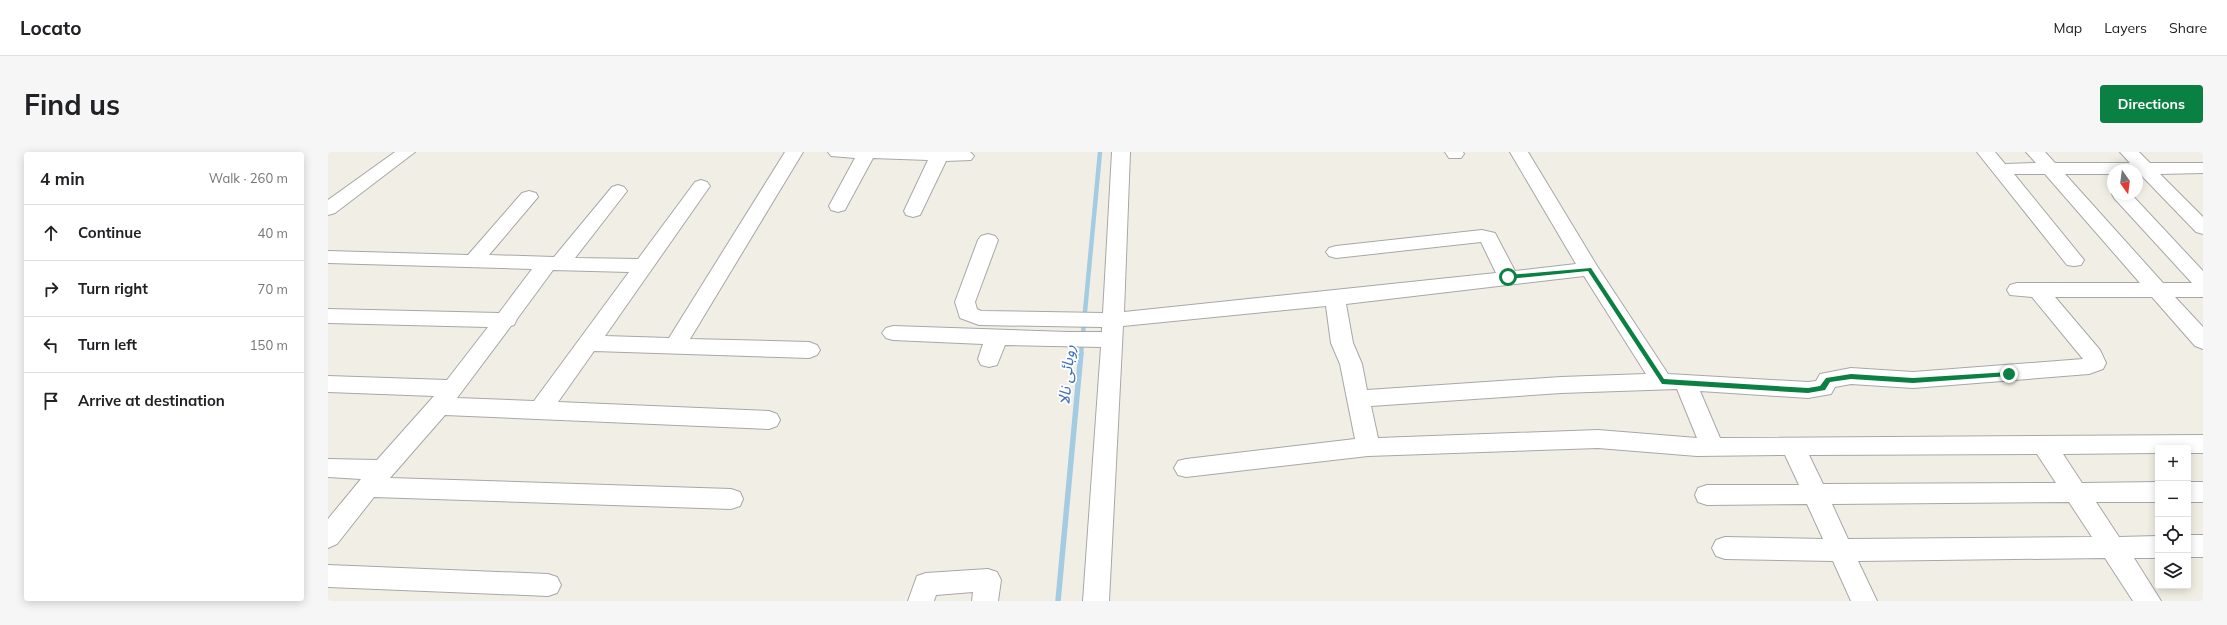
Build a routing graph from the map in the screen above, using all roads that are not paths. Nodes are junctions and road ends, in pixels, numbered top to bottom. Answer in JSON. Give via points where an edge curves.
{"nodes":[{"id":1,"x":406,"y":152,"type":"edge"},
{"id":2,"x":794,"y":152,"type":"edge"},
{"id":3,"x":837,"y":152,"type":"edge"},
{"id":4,"x":1121,"y":152,"type":"edge"},
{"id":5,"x":1519,"y":152,"type":"edge"},
{"id":6,"x":1986,"y":152,"type":"edge"},
{"id":7,"x":2036,"y":152,"type":"edge"},
{"id":8,"x":2082,"y":152,"type":"edge"},
{"id":9,"x":2129,"y":152,"type":"edge"},
{"id":10,"x":2173,"y":152,"type":"edge"},
{"id":11,"x":867,"y":153,"type":"junction"},
{"id":12,"x":939,"y":156,"type":"junction"},
{"id":13,"x":965,"y":156,"type":"dead end"},
{"id":14,"x":2145,"y":168,"type":"junction"},
{"id":15,"x":2196,"y":168,"type":"edge"},
{"id":16,"x":2000,"y":169,"type":"junction"},
{"id":17,"x":2051,"y":169,"type":"junction"},
{"id":18,"x":2098,"y":169,"type":"junction"},
{"id":19,"x":2107,"y":179,"type":"edge"},
{"id":20,"x":2203,"y":181,"type":"edge"},
{"id":21,"x":701,"y":186,"type":"dead end"},
{"id":22,"x":618,"y":190,"type":"dead end"},
{"id":23,"x":529,"y":197,"type":"dead end"},
{"id":24,"x":2127,"y":200,"type":"edge"},
{"id":25,"x":838,"y":206,"type":"dead end"},
{"id":26,"x":328,"y":208,"type":"edge"},
{"id":27,"x":913,"y":211,"type":"dead end"},
{"id":28,"x":2203,"y":228,"type":"edge"},
{"id":29,"x":988,"y":240,"type":"dead end"},
{"id":30,"x":1336,"y":252,"type":"dead end"},
{"id":31,"x":328,"y":257,"type":"edge"},
{"id":32,"x":475,"y":259,"type":"junction"},
{"id":33,"x":2074,"y":260,"type":"dead end"},
{"id":34,"x":553,"y":264,"type":"junction"},
{"id":35,"x":642,"y":266,"type":"junction"},
{"id":36,"x":1589,"y":269,"type":"junction"},
{"id":37,"x":1508,"y":277,"type":"junction"},
{"id":38,"x":2203,"y":283,"type":"edge"},
{"id":39,"x":2158,"y":289,"type":"junction"},
{"id":40,"x":2203,"y":290,"type":"edge"},
{"id":41,"x":1335,"y":298,"type":"junction"},
{"id":42,"x":328,"y":316,"type":"edge"},
{"id":43,"x":507,"y":320,"type":"junction"},
{"id":44,"x":1104,"y":329,"type":"junction"},
{"id":45,"x":893,"y":334,"type":"dead end"},
{"id":46,"x":997,"y":336,"type":"junction"},
{"id":47,"x":2203,"y":341,"type":"edge"},
{"id":48,"x":588,"y":343,"type":"junction"},
{"id":49,"x":675,"y":346,"type":"junction"},
{"id":50,"x":809,"y":350,"type":"dead end"},
{"id":51,"x":989,"y":359,"type":"dead end"},
{"id":52,"x":1662,"y":382,"type":"junction"},
{"id":53,"x":1685,"y":382,"type":"junction"},
{"id":54,"x":328,"y":384,"type":"edge"},
{"id":55,"x":454,"y":388,"type":"junction"},
{"id":56,"x":1358,"y":399,"type":"junction"},
{"id":57,"x":439,"y":406,"type":"junction"},
{"id":58,"x":541,"y":409,"type":"junction"},
{"id":59,"x":769,"y":420,"type":"dead end"},
{"id":60,"x":2203,"y":444,"type":"edge"},
{"id":61,"x":2044,"y":445,"type":"junction"},
{"id":62,"x":1712,"y":446,"type":"junction"},
{"id":63,"x":1793,"y":446,"type":"junction"},
{"id":64,"x":1368,"y":447,"type":"junction"},
{"id":65,"x":328,"y":468,"type":"edge"},
{"id":66,"x":1186,"y":468,"type":"dead end"},
{"id":67,"x":376,"y":479,"type":"junction"},
{"id":68,"x":2155,"y":492,"type":"edge"},
{"id":69,"x":2191,"y":492,"type":"edge"},
{"id":70,"x":2203,"y":492,"type":"edge"},
{"id":71,"x":2076,"y":493,"type":"junction"},
{"id":72,"x":1706,"y":495,"type":"dead end"},
{"id":73,"x":1816,"y":496,"type":"junction"},
{"id":74,"x":731,"y":499,"type":"dead end"},
{"id":75,"x":328,"y":537,"type":"edge"},
{"id":76,"x":2155,"y":546,"type":"edge"},
{"id":77,"x":2191,"y":546,"type":"edge"},
{"id":78,"x":2203,"y":546,"type":"edge"},
{"id":79,"x":2112,"y":547,"type":"junction"},
{"id":80,"x":1725,"y":548,"type":"dead end"},
{"id":81,"x":1841,"y":550,"type":"junction"},
{"id":82,"x":328,"y":576,"type":"edge"},
{"id":83,"x":548,"y":585,"type":"dead end"},
{"id":84,"x":921,"y":601,"type":"edge"},
{"id":85,"x":985,"y":601,"type":"edge"},
{"id":86,"x":1096,"y":601,"type":"edge"},
{"id":87,"x":1864,"y":601,"type":"edge"},
{"id":88,"x":2148,"y":601,"type":"edge"}],
"edges":[{"from":1,"to":26,"type":"street"},
{"from":2,"to":49,"type":"street"},
{"from":3,"to":11,"type":"street"},
{"from":4,"to":44,"type":"street"},
{"from":5,"to":36,"type":"street"},
{"from":6,"to":16,"type":"street"},
{"from":7,"to":17,"type":"street"},
{"from":8,"to":18,"type":"street"},
{"from":9,"to":14,"type":"street"},
{"from":10,"to":15,"type":"street"},
{"from":11,"to":12,"type":"street"},
{"from":11,"to":25,"type":"street"},
{"from":12,"to":13,"type":"street"},
{"from":12,"to":27,"type":"street"},
{"from":14,"to":15,"type":"street"},
{"from":14,"to":18,"type":"street"},
{"from":14,"to":28,"type":"street"},
{"from":15,"to":20,"type":"street"},
{"from":16,"to":17,"type":"street"},
{"from":16,"to":33,"type":"street"},
{"from":17,"to":18,"type":"street"},
{"from":17,"to":39,"type":"street"},
{"from":18,"to":19,"type":"street"},
{"from":21,"to":35,"type":"street"},
{"from":22,"to":34,"type":"street"},
{"from":23,"to":32,"type":"street"},
{"from":24,"to":38,"type":"street"},
{"from":29,"to":44,"type":"street","via":[[965,302],[967,313],[979,318],[1071,319]]},
{"from":30,"to":37,"type":"street","via":[[1482,236],[1488,238]]},
{"from":31,"to":32,"type":"street"},
{"from":32,"to":34,"type":"street"},
{"from":34,"to":35,"type":"street"},
{"from":34,"to":43,"type":"street"},
{"from":35,"to":48,"type":"street"},
{"from":36,"to":37,"type":"street"},
{"from":36,"to":52,"type":"street"},
{"from":37,"to":41,"type":"street"},
{"from":39,"to":40,"type":"street"},
{"from":39,"to":47,"type":"street"},
{"from":39,"to":53,"type":"street","via":[[2027,290],[2092,355],[2095,363],[2089,366],[1913,380],[1851,376],[1828,380],[1822,388],[1808,390]]},
{"from":41,"to":44,"type":"street"},
{"from":41,"to":56,"type":"street","via":[[1342,343],[1352,364]]},
{"from":42,"to":43,"type":"street"},
{"from":43,"to":55,"type":"street"},
{"from":44,"to":46,"type":"street","via":[[1068,340]]},
{"from":44,"to":86,"type":"street"},
{"from":45,"to":46,"type":"street"},
{"from":46,"to":51,"type":"street"},
{"from":48,"to":49,"type":"street"},
{"from":48,"to":58,"type":"street"},
{"from":49,"to":50,"type":"street"},
{"from":52,"to":53,"type":"street"},
{"from":52,"to":56,"type":"street","via":[[1561,385]]},
{"from":53,"to":62,"type":"street"},
{"from":54,"to":55,"type":"street"},
{"from":55,"to":57,"type":"street"},
{"from":56,"to":64,"type":"street"},
{"from":57,"to":58,"type":"street"},
{"from":57,"to":67,"type":"street"},
{"from":58,"to":59,"type":"street"},
{"from":60,"to":61,"type":"street"},
{"from":61,"to":63,"type":"street"},
{"from":61,"to":71,"type":"street"},
{"from":62,"to":63,"type":"street"},
{"from":62,"to":64,"type":"street","via":[[1598,439]]},
{"from":63,"to":73,"type":"street"},
{"from":64,"to":66,"type":"street"},
{"from":65,"to":67,"type":"street"},
{"from":67,"to":74,"type":"street"},
{"from":67,"to":75,"type":"street"},
{"from":68,"to":71,"type":"street"},
{"from":69,"to":70,"type":"street"},
{"from":71,"to":73,"type":"street"},
{"from":71,"to":79,"type":"street"},
{"from":72,"to":73,"type":"street"},
{"from":73,"to":81,"type":"street"},
{"from":76,"to":79,"type":"street"},
{"from":77,"to":78,"type":"street"},
{"from":79,"to":81,"type":"street"},
{"from":79,"to":88,"type":"street"},
{"from":80,"to":81,"type":"street"},
{"from":81,"to":87,"type":"street"},
{"from":82,"to":83,"type":"street"},
{"from":84,"to":85,"type":"street","via":[[926,584],[988,580]]}]}
